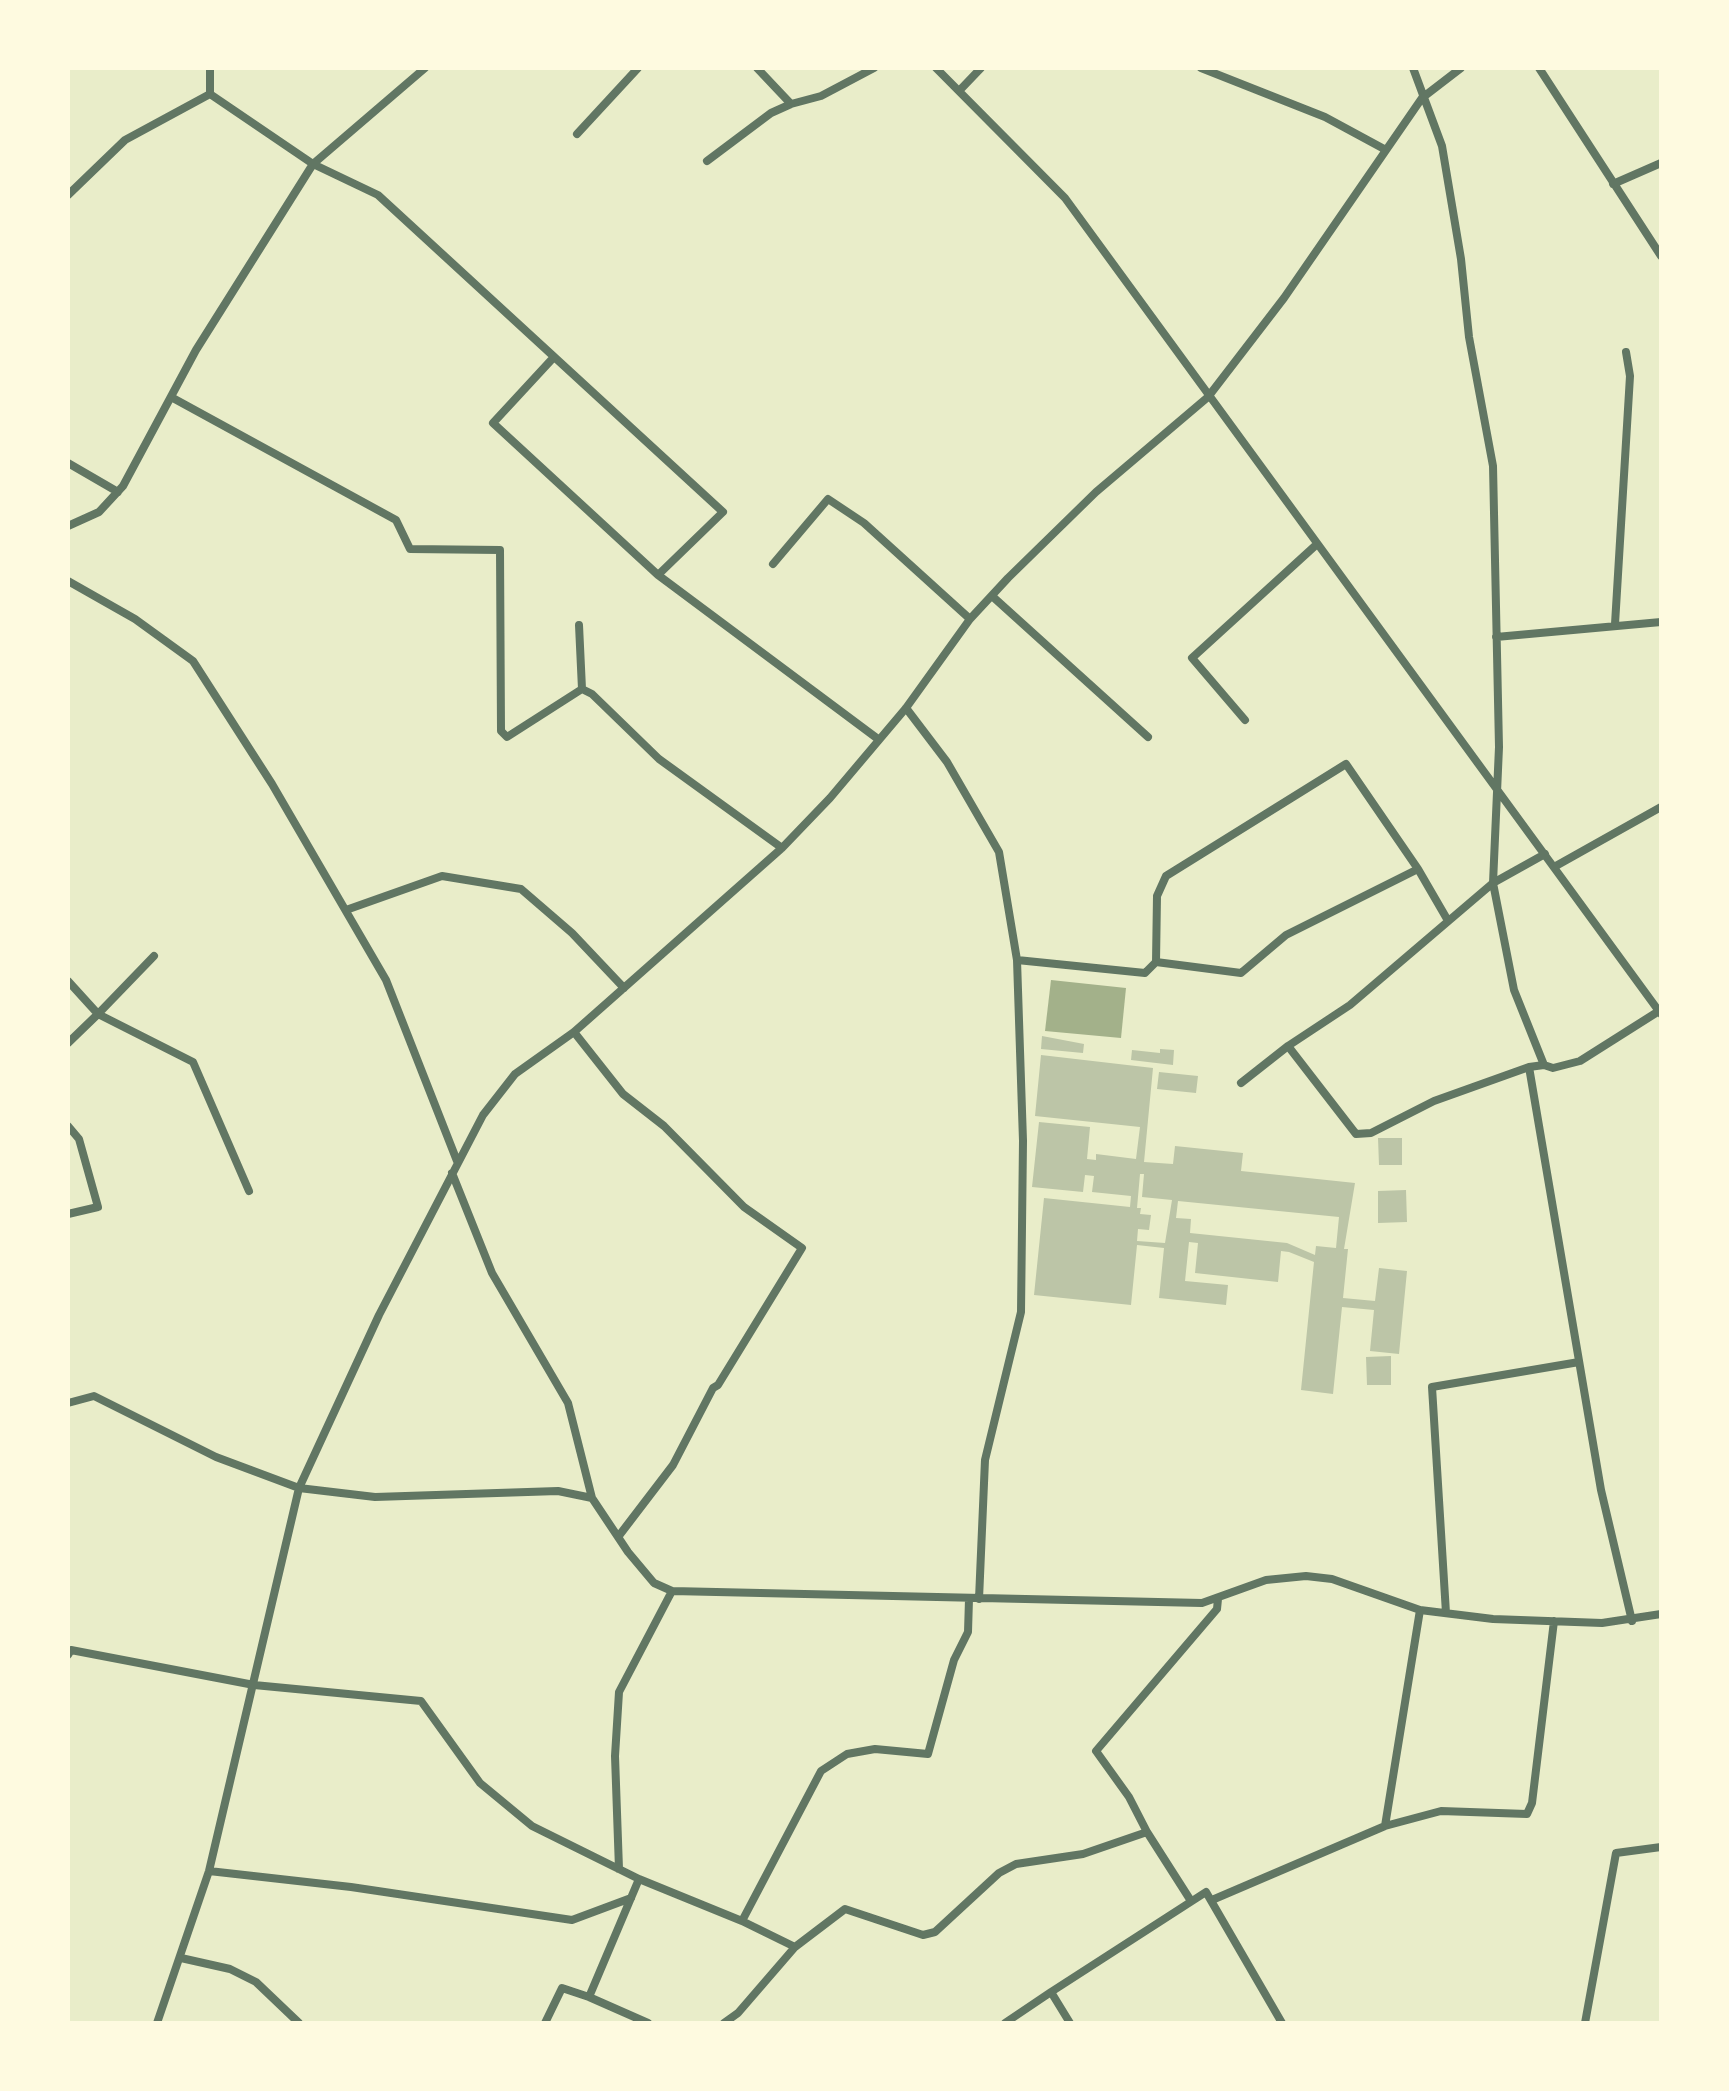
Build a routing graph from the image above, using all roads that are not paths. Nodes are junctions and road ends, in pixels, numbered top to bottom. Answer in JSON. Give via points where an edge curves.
{"nodes":[{"id":1,"x":210,"y":68,"type":"edge"},
{"id":2,"x":425,"y":68,"type":"edge"},
{"id":3,"x":638,"y":68,"type":"edge"},
{"id":4,"x":757,"y":68,"type":"edge"},
{"id":5,"x":874,"y":68,"type":"edge"},
{"id":6,"x":936,"y":68,"type":"edge"},
{"id":7,"x":981,"y":68,"type":"edge"},
{"id":8,"x":1201,"y":68,"type":"edge"},
{"id":9,"x":1413,"y":68,"type":"edge"},
{"id":10,"x":1461,"y":68,"type":"edge"},
{"id":11,"x":1539,"y":68,"type":"edge"},
{"id":12,"x":959,"y":91,"type":"junction"},
{"id":13,"x":210,"y":94,"type":"junction"},
{"id":14,"x":1422,"y":98,"type":"junction"},
{"id":15,"x":791,"y":104,"type":"junction"},
{"id":16,"x":577,"y":134,"type":"dead end"},
{"id":17,"x":1386,"y":150,"type":"junction"},
{"id":18,"x":707,"y":161,"type":"dead end"},
{"id":19,"x":1661,"y":163,"type":"edge"},
{"id":20,"x":313,"y":164,"type":"junction"},
{"id":21,"x":1613,"y":184,"type":"junction"},
{"id":22,"x":68,"y":195,"type":"edge"},
{"id":23,"x":1661,"y":256,"type":"edge"},
{"id":24,"x":1626,"y":352,"type":"dead end"},
{"id":25,"x":554,"y":357,"type":"junction"},
{"id":26,"x":171,"y":397,"type":"junction"},
{"id":27,"x":1208,"y":397,"type":"junction"},
{"id":28,"x":68,"y":463,"type":"edge"},
{"id":29,"x":118,"y":492,"type":"junction"},
{"id":30,"x":68,"y":526,"type":"edge"},
{"id":31,"x":1316,"y":545,"type":"junction"},
{"id":32,"x":773,"y":564,"type":"dead end"},
{"id":33,"x":658,"y":575,"type":"junction"},
{"id":34,"x":68,"y":581,"type":"edge"},
{"id":35,"x":992,"y":596,"type":"junction"},
{"id":36,"x":970,"y":619,"type":"junction"},
{"id":37,"x":1661,"y":622,"type":"edge"},
{"id":38,"x":1615,"y":624,"type":"junction"},
{"id":39,"x":579,"y":625,"type":"dead end"},
{"id":40,"x":1496,"y":637,"type":"junction"},
{"id":41,"x":582,"y":689,"type":"junction"},
{"id":42,"x":906,"y":708,"type":"junction"},
{"id":43,"x":1245,"y":720,"type":"dead end"},
{"id":44,"x":1148,"y":737,"type":"dead end"},
{"id":45,"x":878,"y":739,"type":"junction"},
{"id":46,"x":1496,"y":792,"type":"junction"},
{"id":47,"x":1661,"y":807,"type":"edge"},
{"id":48,"x":782,"y":848,"type":"junction"},
{"id":49,"x":1545,"y":854,"type":"junction"},
{"id":50,"x":1554,"y":867,"type":"junction"},
{"id":51,"x":1418,"y":869,"type":"junction"},
{"id":52,"x":1493,"y":883,"type":"junction"},
{"id":53,"x":346,"y":910,"type":"junction"},
{"id":54,"x":1447,"y":919,"type":"junction"},
{"id":55,"x":154,"y":956,"type":"dead end"},
{"id":56,"x":1017,"y":960,"type":"junction"},
{"id":57,"x":1156,"y":962,"type":"junction"},
{"id":58,"x":68,"y":981,"type":"edge"},
{"id":59,"x":624,"y":988,"type":"junction"},
{"id":60,"x":1660,"y":1012,"type":"edge"},
{"id":61,"x":98,"y":1014,"type":"junction"},
{"id":62,"x":574,"y":1032,"type":"junction"},
{"id":63,"x":68,"y":1043,"type":"edge"},
{"id":64,"x":1288,"y":1046,"type":"junction"},
{"id":65,"x":1544,"y":1065,"type":"junction"},
{"id":66,"x":1529,"y":1067,"type":"junction"},
{"id":67,"x":1241,"y":1083,"type":"dead end"},
{"id":68,"x":68,"y":1126,"type":"edge"},
{"id":69,"x":457,"y":1161,"type":"junction"},
{"id":70,"x":452,"y":1173,"type":"junction"},
{"id":71,"x":249,"y":1191,"type":"dead end"},
{"id":72,"x":68,"y":1214,"type":"edge"},
{"id":73,"x":1579,"y":1362,"type":"junction"},
{"id":74,"x":68,"y":1403,"type":"edge"},
{"id":75,"x":299,"y":1488,"type":"junction"},
{"id":76,"x":592,"y":1498,"type":"junction"},
{"id":77,"x":618,"y":1537,"type":"junction"},
{"id":78,"x":672,"y":1591,"type":"junction"},
{"id":79,"x":974,"y":1599,"type":"junction"},
{"id":80,"x":1218,"y":1599,"type":"junction"},
{"id":81,"x":1420,"y":1610,"type":"junction"},
{"id":82,"x":1446,"y":1613,"type":"junction"},
{"id":83,"x":1661,"y":1614,"type":"edge"},
{"id":84,"x":1554,"y":1621,"type":"junction"},
{"id":85,"x":1632,"y":1621,"type":"junction"},
{"id":86,"x":69,"y":1651,"type":"edge"},
{"id":87,"x":254,"y":1685,"type":"junction"},
{"id":88,"x":1385,"y":1826,"type":"junction"},
{"id":89,"x":1147,"y":1832,"type":"junction"},
{"id":90,"x":1661,"y":1847,"type":"edge"},
{"id":91,"x":619,"y":1869,"type":"junction"},
{"id":92,"x":209,"y":1871,"type":"junction"},
{"id":93,"x":639,"y":1879,"type":"junction"},
{"id":94,"x":631,"y":1898,"type":"junction"},
{"id":95,"x":1212,"y":1900,"type":"junction"},
{"id":96,"x":1191,"y":1901,"type":"junction"},
{"id":97,"x":742,"y":1921,"type":"junction"},
{"id":98,"x":795,"y":1947,"type":"junction"},
{"id":99,"x":181,"y":1958,"type":"junction"},
{"id":100,"x":1051,"y":1992,"type":"junction"},
{"id":101,"x":589,"y":1997,"type":"junction"},
{"id":102,"x":157,"y":2023,"type":"edge"},
{"id":103,"x":299,"y":2023,"type":"edge"},
{"id":104,"x":545,"y":2023,"type":"edge"},
{"id":105,"x":648,"y":2023,"type":"edge"},
{"id":106,"x":724,"y":2023,"type":"edge"},
{"id":107,"x":1005,"y":2023,"type":"edge"},
{"id":108,"x":1070,"y":2023,"type":"edge"},
{"id":109,"x":1282,"y":2023,"type":"edge"},
{"id":110,"x":1585,"y":2023,"type":"edge"}],
"edges":[{"from":1,"to":13,"type":"street"},
{"from":2,"to":20,"type":"street"},
{"from":3,"to":16,"type":"street"},
{"from":4,"to":15,"type":"street"},
{"from":5,"to":15,"type":"street","via":[[821,96]]},
{"from":6,"to":12,"type":"street"},
{"from":7,"to":12,"type":"street"},
{"from":8,"to":17,"type":"street","via":[[1325,117]]},
{"from":9,"to":14,"type":"street"},
{"from":10,"to":14,"type":"street"},
{"from":11,"to":21,"type":"street"},
{"from":12,"to":27,"type":"street","via":[[1065,198]]},
{"from":13,"to":20,"type":"street"},
{"from":13,"to":22,"type":"street","via":[[125,140]]},
{"from":14,"to":17,"type":"street"},
{"from":14,"to":40,"type":"street","via":[[1442,146],[1493,466]]},
{"from":15,"to":18,"type":"street"},
{"from":17,"to":27,"type":"street"},
{"from":19,"to":21,"type":"street"},
{"from":20,"to":25,"type":"street","via":[[378,195]]},
{"from":20,"to":26,"type":"street"},
{"from":21,"to":23,"type":"street"},
{"from":24,"to":38,"type":"street","via":[[1630,376]]},
{"from":25,"to":33,"type":"street","via":[[493,423]]},
{"from":25,"to":33,"type":"street","via":[[723,512]]},
{"from":26,"to":29,"type":"street"},
{"from":26,"to":41,"type":"street","via":[[396,520],[410,549],[500,550],[501,731],[507,737]]},
{"from":27,"to":31,"type":"street"},
{"from":27,"to":35,"type":"street","via":[[1096,492]]},
{"from":28,"to":29,"type":"street"},
{"from":29,"to":30,"type":"street","via":[[99,512]]},
{"from":31,"to":43,"type":"street","via":[[1192,658]]},
{"from":31,"to":46,"type":"street"},
{"from":32,"to":36,"type":"street","via":[[828,499],[864,523]]},
{"from":33,"to":45,"type":"street"},
{"from":34,"to":53,"type":"street","via":[[135,619],[193,661]]},
{"from":35,"to":36,"type":"street"},
{"from":35,"to":44,"type":"street"},
{"from":36,"to":42,"type":"street"},
{"from":37,"to":38,"type":"street"},
{"from":38,"to":40,"type":"street"},
{"from":39,"to":41,"type":"street"},
{"from":40,"to":46,"type":"street"},
{"from":41,"to":48,"type":"street","via":[[659,759]]},
{"from":42,"to":45,"type":"street"},
{"from":42,"to":56,"type":"street","via":[[947,762],[999,852]]},
{"from":45,"to":48,"type":"street"},
{"from":46,"to":49,"type":"street"},
{"from":46,"to":52,"type":"street"},
{"from":47,"to":50,"type":"street"},
{"from":48,"to":59,"type":"street"},
{"from":49,"to":50,"type":"street"},
{"from":49,"to":52,"type":"street"},
{"from":50,"to":60,"type":"street"},
{"from":51,"to":54,"type":"street"},
{"from":51,"to":57,"type":"street","via":[[1286,935],[1241,973]]},
{"from":51,"to":57,"type":"street","via":[[1346,764],[1166,876],[1157,896]]},
{"from":52,"to":54,"type":"street"},
{"from":52,"to":65,"type":"street","via":[[1514,990]]},
{"from":53,"to":59,"type":"street","via":[[442,876],[521,889]]},
{"from":53,"to":69,"type":"street","via":[[386,980]]},
{"from":54,"to":64,"type":"street","via":[[1350,1005]]},
{"from":55,"to":61,"type":"street"},
{"from":56,"to":57,"type":"street","via":[[1145,973]]},
{"from":56,"to":79,"type":"street","via":[[1021,1312],[985,1460]]},
{"from":58,"to":61,"type":"street"},
{"from":59,"to":62,"type":"street"},
{"from":60,"to":65,"type":"street","via":[[1580,1061]]},
{"from":61,"to":63,"type":"street"},
{"from":61,"to":71,"type":"street","via":[[193,1062]]},
{"from":62,"to":69,"type":"street","via":[[515,1074]]},
{"from":62,"to":77,"type":"street","via":[[623,1094],[664,1126],[744,1207],[802,1248],[713,1388],[673,1465]]},
{"from":64,"to":66,"type":"street","via":[[1356,1134],[1371,1133],[1434,1101]]},
{"from":64,"to":67,"type":"street"},
{"from":65,"to":66,"type":"street"},
{"from":66,"to":73,"type":"street"},
{"from":68,"to":72,"type":"street","via":[[79,1139],[98,1207]]},
{"from":69,"to":70,"type":"street"},
{"from":70,"to":75,"type":"street"},
{"from":70,"to":76,"type":"street","via":[[492,1273],[568,1403]]},
{"from":73,"to":82,"type":"street","via":[[1432,1387]]},
{"from":73,"to":85,"type":"street","via":[[1601,1490]]},
{"from":74,"to":75,"type":"street","via":[[94,1396],[229,1463]]},
{"from":75,"to":76,"type":"street","via":[[375,1497],[558,1491]]},
{"from":75,"to":87,"type":"street"},
{"from":76,"to":77,"type":"street"},
{"from":77,"to":78,"type":"street","via":[[654,1583]]},
{"from":78,"to":79,"type":"street"},
{"from":78,"to":91,"type":"street","via":[[619,1692]]},
{"from":79,"to":80,"type":"street"},
{"from":79,"to":97,"type":"street","via":[[928,1754],[875,1749],[847,1754],[821,1771]]},
{"from":80,"to":81,"type":"street","via":[[1266,1580],[1306,1576],[1332,1579]]},
{"from":80,"to":89,"type":"street","via":[[1217,1609],[1096,1751]]},
{"from":81,"to":82,"type":"street"},
{"from":81,"to":88,"type":"street"},
{"from":82,"to":84,"type":"street"},
{"from":83,"to":85,"type":"street"},
{"from":84,"to":85,"type":"street"},
{"from":84,"to":88,"type":"street","via":[[1527,1814],[1441,1811]]},
{"from":86,"to":87,"type":"street"},
{"from":87,"to":91,"type":"street","via":[[421,1701],[455,1753],[499,1800],[532,1826]]},
{"from":87,"to":92,"type":"street"},
{"from":88,"to":95,"type":"street"},
{"from":89,"to":96,"type":"street"},
{"from":89,"to":98,"type":"street","via":[[1083,1854],[1016,1864],[999,1873],[935,1932],[923,1935],[845,1909]]},
{"from":90,"to":110,"type":"street","via":[[1616,1853]]},
{"from":91,"to":93,"type":"street"},
{"from":92,"to":94,"type":"street","via":[[572,1920]]},
{"from":92,"to":99,"type":"street"},
{"from":93,"to":94,"type":"street"},
{"from":93,"to":97,"type":"street"},
{"from":94,"to":101,"type":"street"},
{"from":95,"to":96,"type":"street","via":[[1206,1892]]},
{"from":95,"to":109,"type":"street"},
{"from":96,"to":100,"type":"street"},
{"from":97,"to":98,"type":"street"},
{"from":98,"to":106,"type":"street"},
{"from":99,"to":102,"type":"street"},
{"from":99,"to":103,"type":"street","via":[[230,1969],[256,1982]]},
{"from":100,"to":107,"type":"street"},
{"from":100,"to":108,"type":"street"},
{"from":101,"to":104,"type":"street","via":[[562,1988]]},
{"from":101,"to":105,"type":"street"}]}
